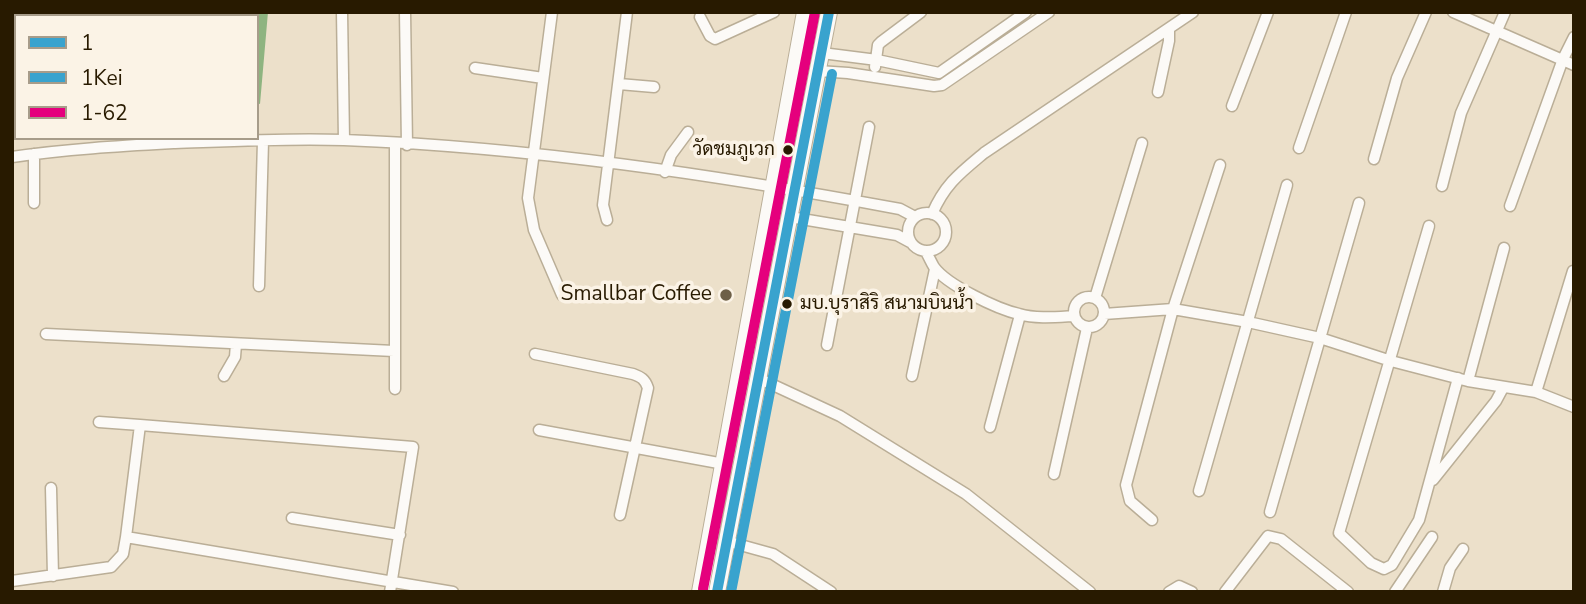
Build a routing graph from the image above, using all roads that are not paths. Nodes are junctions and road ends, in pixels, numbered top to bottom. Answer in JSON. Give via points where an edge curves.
{"nodes":[{"id":1,"x":342,"y":12,"type":"edge"},
{"id":2,"x":405,"y":12,"type":"edge"},
{"id":3,"x":552,"y":12,"type":"edge"},
{"id":4,"x":627,"y":12,"type":"edge"},
{"id":5,"x":774,"y":12,"type":"edge"},
{"id":6,"x":805,"y":12,"type":"edge"},
{"id":7,"x":921,"y":12,"type":"edge"},
{"id":8,"x":1026,"y":12,"type":"edge"},
{"id":9,"x":1049,"y":12,"type":"edge"},
{"id":10,"x":1193,"y":12,"type":"edge"},
{"id":11,"x":1268,"y":12,"type":"edge"},
{"id":12,"x":1346,"y":12,"type":"edge"},
{"id":13,"x":1426,"y":12,"type":"edge"},
{"id":14,"x":1453,"y":12,"type":"edge"},
{"id":15,"x":1506,"y":12,"type":"edge"},
{"id":16,"x":830,"y":13,"type":"edge"},
{"id":17,"x":699,"y":17,"type":"dead end"},
{"id":18,"x":1008,"y":25,"type":"junction"},
{"id":19,"x":1169,"y":30,"type":"junction"},
{"id":20,"x":1496,"y":31,"type":"junction"},
{"id":21,"x":1016,"y":36,"type":"junction"},
{"id":22,"x":1574,"y":37,"type":"edge"},
{"id":23,"x":798,"y":50,"type":"junction"},
{"id":24,"x":822,"y":53,"type":"junction"},
{"id":25,"x":877,"y":60,"type":"junction"},
{"id":26,"x":1563,"y":60,"type":"junction"},
{"id":27,"x":1574,"y":65,"type":"edge"},
{"id":28,"x":474,"y":68,"type":"dead end"},
{"id":29,"x":817,"y":71,"type":"junction"},
{"id":30,"x":939,"y":73,"type":"junction"},
{"id":31,"x":873,"y":76,"type":"junction"},
{"id":32,"x":543,"y":78,"type":"junction"},
{"id":33,"x":619,"y":84,"type":"junction"},
{"id":34,"x":791,"y":85,"type":"junction"},
{"id":35,"x":942,"y":85,"type":"junction"},
{"id":36,"x":654,"y":87,"type":"dead end"},
{"id":37,"x":814,"y":90,"type":"junction"},
{"id":38,"x":1158,"y":92,"type":"dead end"},
{"id":39,"x":1232,"y":106,"type":"dead end"},
{"id":40,"x":869,"y":127,"type":"dead end"},
{"id":41,"x":688,"y":132,"type":"dead end"},
{"id":42,"x":263,"y":141,"type":"junction"},
{"id":43,"x":344,"y":141,"type":"junction"},
{"id":44,"x":1142,"y":144,"type":"dead end"},
{"id":45,"x":395,"y":145,"type":"junction"},
{"id":46,"x":407,"y":145,"type":"junction"},
{"id":47,"x":1299,"y":148,"type":"dead end"},
{"id":48,"x":34,"y":154,"type":"junction"},
{"id":49,"x":534,"y":155,"type":"junction"},
{"id":50,"x":12,"y":157,"type":"edge"},
{"id":51,"x":1374,"y":159,"type":"dead end"},
{"id":52,"x":610,"y":164,"type":"junction"},
{"id":53,"x":1220,"y":165,"type":"dead end"},
{"id":54,"x":665,"y":172,"type":"junction"},
{"id":55,"x":1287,"y":185,"type":"dead end"},
{"id":56,"x":1441,"y":186,"type":"dead end"},
{"id":57,"x":774,"y":187,"type":"junction"},
{"id":58,"x":796,"y":190,"type":"junction"},
{"id":59,"x":854,"y":200,"type":"junction"},
{"id":60,"x":1359,"y":203,"type":"dead end"},
{"id":61,"x":34,"y":204,"type":"dead end"},
{"id":62,"x":1510,"y":206,"type":"dead end"},
{"id":63,"x":932,"y":214,"type":"junction"},
{"id":64,"x":790,"y":217,"type":"junction"},
{"id":65,"x":915,"y":217,"type":"junction"},
{"id":66,"x":607,"y":220,"type":"dead end"},
{"id":67,"x":1429,"y":226,"type":"dead end"},
{"id":68,"x":849,"y":228,"type":"junction"},
{"id":69,"x":910,"y":242,"type":"junction"},
{"id":70,"x":1504,"y":248,"type":"dead end"},
{"id":71,"x":926,"y":252,"type":"junction"},
{"id":72,"x":935,"y":268,"type":"junction"},
{"id":73,"x":1573,"y":271,"type":"edge"},
{"id":74,"x":259,"y":286,"type":"dead end"},
{"id":75,"x":562,"y":295,"type":"dead end"},
{"id":76,"x":1095,"y":298,"type":"junction"},
{"id":77,"x":1173,"y":309,"type":"junction"},
{"id":78,"x":1104,"y":314,"type":"junction"},
{"id":79,"x":1020,"y":315,"type":"junction"},
{"id":80,"x":1074,"y":316,"type":"junction"},
{"id":81,"x":1248,"y":322,"type":"junction"},
{"id":82,"x":1087,"y":328,"type":"junction"},
{"id":83,"x":46,"y":334,"type":"dead end"},
{"id":84,"x":1320,"y":338,"type":"junction"},
{"id":85,"x":236,"y":344,"type":"junction"},
{"id":86,"x":827,"y":345,"type":"dead end"},
{"id":87,"x":394,"y":351,"type":"junction"},
{"id":88,"x":535,"y":354,"type":"dead end"},
{"id":89,"x":1391,"y":361,"type":"junction"},
{"id":90,"x":223,"y":376,"type":"dead end"},
{"id":91,"x":912,"y":376,"type":"dead end"},
{"id":92,"x":758,"y":378,"type":"junction"},
{"id":93,"x":1463,"y":380,"type":"junction"},
{"id":94,"x":1503,"y":388,"type":"junction"},
{"id":95,"x":395,"y":389,"type":"dead end"},
{"id":96,"x":1536,"y":393,"type":"junction"},
{"id":97,"x":1574,"y":407,"type":"edge"},
{"id":98,"x":99,"y":422,"type":"dead end"},
{"id":99,"x":140,"y":425,"type":"junction"},
{"id":100,"x":990,"y":427,"type":"dead end"},
{"id":101,"x":539,"y":430,"type":"dead end"},
{"id":102,"x":636,"y":449,"type":"junction"},
{"id":103,"x":724,"y":464,"type":"junction"},
{"id":104,"x":1054,"y":474,"type":"dead end"},
{"id":105,"x":1430,"y":482,"type":"junction"},
{"id":106,"x":51,"y":488,"type":"dead end"},
{"id":107,"x":1199,"y":491,"type":"dead end"},
{"id":108,"x":1270,"y":512,"type":"dead end"},
{"id":109,"x":620,"y":514,"type":"dead end"},
{"id":110,"x":292,"y":518,"type":"dead end"},
{"id":111,"x":1152,"y":520,"type":"dead end"},
{"id":112,"x":400,"y":535,"type":"junction"},
{"id":113,"x":127,"y":537,"type":"junction"},
{"id":114,"x":1432,"y":537,"type":"dead end"},
{"id":115,"x":726,"y":541,"type":"junction"},
{"id":116,"x":1463,"y":549,"type":"dead end"},
{"id":117,"x":53,"y":576,"type":"junction"},
{"id":118,"x":12,"y":582,"type":"edge"},
{"id":119,"x":390,"y":587,"type":"edge"},
{"id":120,"x":1074,"y":587,"type":"edge"},
{"id":121,"x":453,"y":592,"type":"edge"},
{"id":122,"x":700,"y":592,"type":"edge"},
{"id":123,"x":717,"y":592,"type":"edge"},
{"id":124,"x":831,"y":592,"type":"edge"},
{"id":125,"x":1090,"y":592,"type":"edge"},
{"id":126,"x":1169,"y":592,"type":"edge"},
{"id":127,"x":1192,"y":592,"type":"edge"},
{"id":128,"x":1226,"y":592,"type":"edge"},
{"id":129,"x":1348,"y":592,"type":"edge"},
{"id":130,"x":1395,"y":592,"type":"edge"},
{"id":131,"x":1443,"y":592,"type":"edge"}],
"edges":[{"from":1,"to":43,"type":"street"},
{"from":2,"to":46,"type":"street"},
{"from":3,"to":32,"type":"street"},
{"from":4,"to":33,"type":"street"},
{"from":5,"to":17,"type":"street","via":[[715,39]]},
{"from":6,"to":23,"type":"main road"},
{"from":7,"to":25,"type":"street","via":[[881,41]]},
{"from":8,"to":18,"type":"street"},
{"from":9,"to":21,"type":"street"},
{"from":10,"to":19,"type":"street"},
{"from":11,"to":39,"type":"street"},
{"from":12,"to":47,"type":"street"},
{"from":13,"to":51,"type":"street","via":[[1397,78]]},
{"from":14,"to":20,"type":"street"},
{"from":15,"to":20,"type":"street"},
{"from":16,"to":24,"type":"main road"},
{"from":18,"to":21,"type":"street"},
{"from":18,"to":30,"type":"street"},
{"from":19,"to":38,"type":"street"},
{"from":19,"to":63,"type":"street","via":[[954,177]]},
{"from":20,"to":26,"type":"street"},
{"from":20,"to":56,"type":"street","via":[[1461,113]]},
{"from":21,"to":35,"type":"street"},
{"from":22,"to":26,"type":"street"},
{"from":23,"to":24,"type":"main road"},
{"from":23,"to":34,"type":"main road"},
{"from":24,"to":25,"type":"street"},
{"from":24,"to":29,"type":"main road"},
{"from":25,"to":30,"type":"street"},
{"from":25,"to":31,"type":"street"},
{"from":26,"to":27,"type":"street"},
{"from":26,"to":62,"type":"street"},
{"from":28,"to":32,"type":"street"},
{"from":29,"to":31,"type":"street"},
{"from":29,"to":37,"type":"main road"},
{"from":30,"to":35,"type":"street"},
{"from":31,"to":35,"type":"street"},
{"from":32,"to":49,"type":"street"},
{"from":33,"to":36,"type":"street"},
{"from":33,"to":52,"type":"street"},
{"from":34,"to":37,"type":"main road"},
{"from":34,"to":57,"type":"main road"},
{"from":37,"to":58,"type":"main road"},
{"from":40,"to":59,"type":"street"},
{"from":41,"to":54,"type":"street"},
{"from":42,"to":43,"type":"street"},
{"from":42,"to":48,"type":"street"},
{"from":42,"to":74,"type":"street"},
{"from":43,"to":45,"type":"street"},
{"from":44,"to":76,"type":"street"},
{"from":45,"to":46,"type":"street"},
{"from":45,"to":87,"type":"street"},
{"from":46,"to":49,"type":"street"},
{"from":48,"to":50,"type":"street"},
{"from":48,"to":61,"type":"street"},
{"from":49,"to":52,"type":"street"},
{"from":49,"to":75,"type":"street","via":[[528,198],[534,230]]},
{"from":52,"to":54,"type":"street"},
{"from":52,"to":66,"type":"street","via":[[603,205]]},
{"from":53,"to":77,"type":"street"},
{"from":54,"to":57,"type":"street"},
{"from":55,"to":81,"type":"street"},
{"from":57,"to":58,"type":"street"},
{"from":57,"to":103,"type":"main road"},
{"from":58,"to":59,"type":"street"},
{"from":58,"to":64,"type":"main road"},
{"from":59,"to":65,"type":"street","via":[[900,209]]},
{"from":59,"to":68,"type":"street"},
{"from":60,"to":84,"type":"street"},
{"from":63,"to":65,"type":"street"},
{"from":63,"to":71,"type":"street","via":[[943,221],[946,234],[943,244]]},
{"from":64,"to":68,"type":"street"},
{"from":64,"to":92,"type":"main road"},
{"from":65,"to":69,"type":"street","via":[[908,228]]},
{"from":67,"to":89,"type":"street"},
{"from":68,"to":69,"type":"street","via":[[897,234]]},
{"from":68,"to":86,"type":"street"},
{"from":69,"to":71,"type":"street"},
{"from":70,"to":93,"type":"street"},
{"from":71,"to":72,"type":"street"},
{"from":72,"to":79,"type":"street","via":[[966,292]]},
{"from":72,"to":91,"type":"street"},
{"from":73,"to":96,"type":"street"},
{"from":76,"to":78,"type":"street"},
{"from":76,"to":80,"type":"street","via":[[1079,301]]},
{"from":77,"to":78,"type":"street"},
{"from":77,"to":81,"type":"street"},
{"from":77,"to":111,"type":"street","via":[[1126,485],[1130,501]]},
{"from":78,"to":82,"type":"street","via":[[1096,326]]},
{"from":79,"to":80,"type":"street"},
{"from":79,"to":100,"type":"street"},
{"from":80,"to":82,"type":"street"},
{"from":81,"to":84,"type":"street"},
{"from":81,"to":107,"type":"street"},
{"from":82,"to":104,"type":"street"},
{"from":83,"to":85,"type":"street"},
{"from":84,"to":89,"type":"street"},
{"from":84,"to":108,"type":"street"},
{"from":85,"to":87,"type":"street"},
{"from":85,"to":90,"type":"street","via":[[235,357]]},
{"from":87,"to":95,"type":"street"},
{"from":88,"to":102,"type":"street","via":[[641,377],[648,388]]},
{"from":89,"to":93,"type":"street"},
{"from":89,"to":105,"type":"street","via":[[1339,533],[1371,563],[1384,569],[1392,565],[1419,520]]},
{"from":92,"to":115,"type":"main road"},
{"from":92,"to":120,"type":"street","via":[[840,416],[966,494]]},
{"from":93,"to":94,"type":"street"},
{"from":93,"to":105,"type":"street"},
{"from":94,"to":96,"type":"street"},
{"from":94,"to":105,"type":"street"},
{"from":96,"to":97,"type":"street"},
{"from":98,"to":99,"type":"street"},
{"from":99,"to":112,"type":"street","via":[[413,447]]},
{"from":99,"to":113,"type":"street"},
{"from":101,"to":102,"type":"street"},
{"from":102,"to":103,"type":"street"},
{"from":102,"to":109,"type":"street"},
{"from":103,"to":122,"type":"main road"},
{"from":106,"to":117,"type":"street"},
{"from":110,"to":112,"type":"street"},
{"from":112,"to":119,"type":"street"},
{"from":113,"to":117,"type":"street","via":[[123,554],[111,567]]},
{"from":113,"to":119,"type":"street"},
{"from":114,"to":130,"type":"street"},
{"from":115,"to":123,"type":"main road"},
{"from":115,"to":124,"type":"street","via":[[773,554]]},
{"from":116,"to":131,"type":"street","via":[[1450,568]]},
{"from":117,"to":118,"type":"street"},
{"from":119,"to":121,"type":"street"},
{"from":120,"to":125,"type":"street"},
{"from":126,"to":127,"type":"street","via":[[1179,586]]},
{"from":128,"to":129,"type":"street","via":[[1268,536],[1282,539]]}]}
